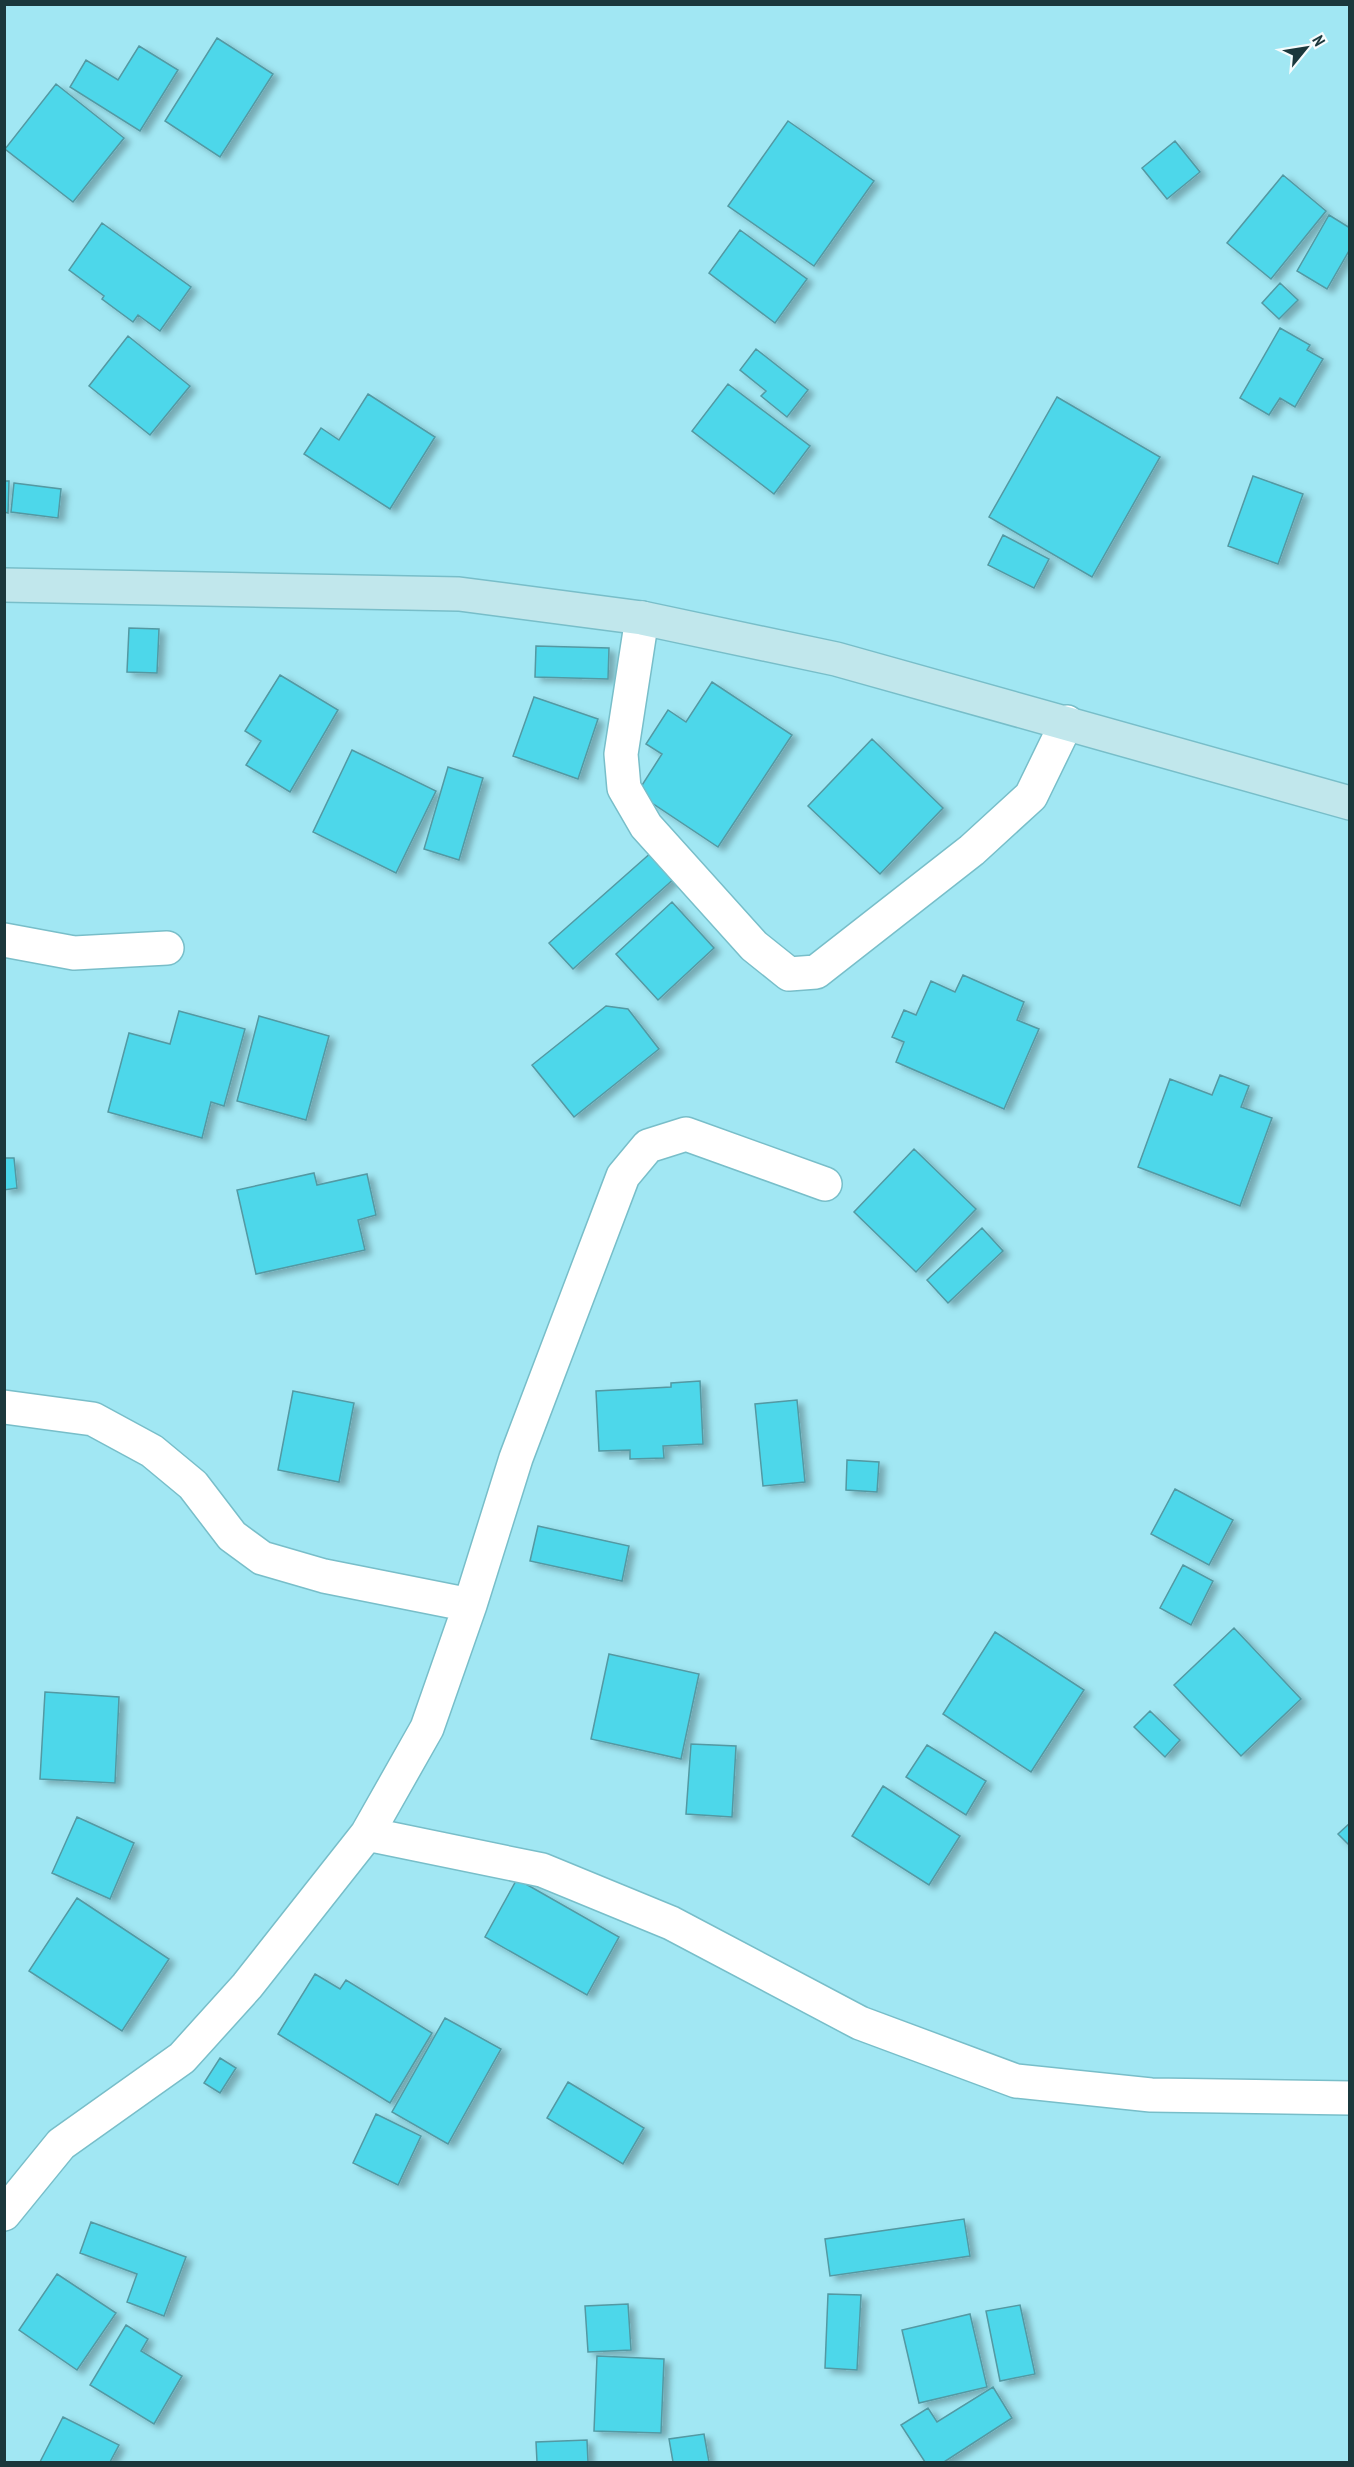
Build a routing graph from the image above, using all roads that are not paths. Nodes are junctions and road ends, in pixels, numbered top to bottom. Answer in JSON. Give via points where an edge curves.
{"nodes":[{"id":1,"x":4,"y":585,"type":"edge"},
{"id":2,"x":642,"y":618,"type":"junction"},
{"id":3,"x":1067,"y":723,"type":"junction"},
{"id":4,"x":1350,"y":804,"type":"edge"},
{"id":5,"x":4,"y":940,"type":"edge"},
{"id":6,"x":167,"y":948,"type":"dead end"},
{"id":7,"x":825,"y":1184,"type":"dead end"},
{"id":8,"x":4,"y":1407,"type":"edge"},
{"id":9,"x":470,"y":1605,"type":"junction"},
{"id":10,"x":367,"y":1834,"type":"junction"},
{"id":11,"x":1350,"y":2098,"type":"edge"},
{"id":12,"x":4,"y":2214,"type":"edge"}],
"edges":[{"from":1,"to":2,"type":"main road","via":[[459,594]]},
{"from":2,"to":3,"type":"main road","via":[[836,659]]},
{"from":2,"to":3,"type":"street","via":[[621,754],[624,788],[646,826],[754,946],[789,974],[816,972],[972,850],[1031,796]]},
{"from":3,"to":4,"type":"main road"},
{"from":5,"to":6,"type":"street","via":[[74,953]]},
{"from":7,"to":9,"type":"street","via":[[686,1134],[648,1146],[623,1176],[516,1458]]},
{"from":8,"to":9,"type":"street","via":[[93,1419],[152,1451],[192,1485],[232,1536],[262,1558],[324,1576]]},
{"from":9,"to":10,"type":"street","via":[[427,1728]]},
{"from":10,"to":11,"type":"street","via":[[542,1870],[671,1923],[860,2023],[1016,2081],[1151,2095]]},
{"from":10,"to":12,"type":"street","via":[[247,1986],[182,2058],[61,2144]]}]}
